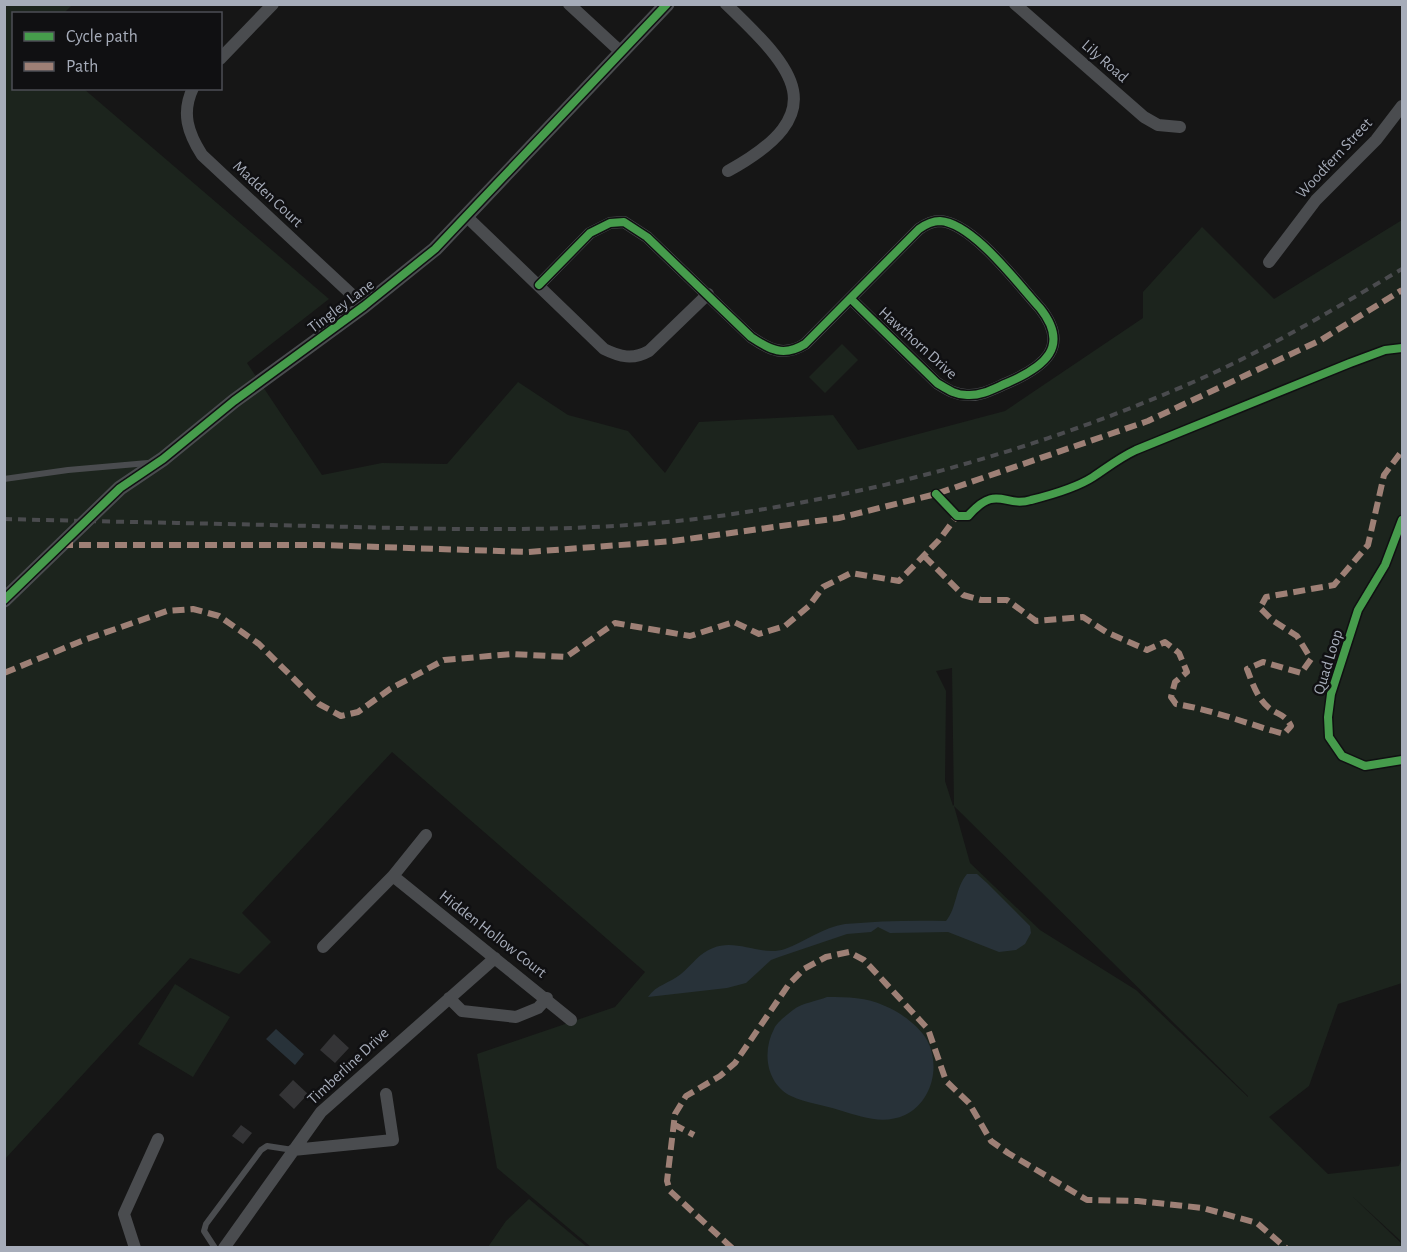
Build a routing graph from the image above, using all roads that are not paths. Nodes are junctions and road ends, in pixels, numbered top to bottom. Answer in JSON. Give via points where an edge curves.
{"nodes":[{"id":1,"x":273,"y":4,"type":"edge"},
{"id":2,"x":568,"y":4,"type":"edge"},
{"id":3,"x":668,"y":4,"type":"edge"},
{"id":4,"x":726,"y":4,"type":"edge"},
{"id":5,"x":1016,"y":4,"type":"edge"},
{"id":6,"x":622,"y":53,"type":"junction"},
{"id":7,"x":222,"y":57,"type":"edge"},
{"id":8,"x":192,"y":90,"type":"edge"},
{"id":9,"x":1402,"y":106,"type":"edge"},
{"id":10,"x":1180,"y":127,"type":"dead end"},
{"id":11,"x":728,"y":171,"type":"dead end"},
{"id":12,"x":466,"y":216,"type":"junction"},
{"id":13,"x":1269,"y":262,"type":"dead end"},
{"id":14,"x":539,"y":285,"type":"junction"},
{"id":15,"x":708,"y":294,"type":"junction"},
{"id":16,"x":851,"y":299,"type":"junction"},
{"id":17,"x":364,"y":306,"type":"junction"},
{"id":18,"x":158,"y":463,"type":"junction"},
{"id":19,"x":4,"y":479,"type":"edge"},
{"id":20,"x":4,"y":600,"type":"edge"},
{"id":21,"x":426,"y":835,"type":"dead end"},
{"id":22,"x":393,"y":876,"type":"junction"},
{"id":23,"x":323,"y":947,"type":"dead end"},
{"id":24,"x":495,"y":958,"type":"junction"},
{"id":25,"x":449,"y":998,"type":"junction"},
{"id":26,"x":547,"y":999,"type":"junction"},
{"id":27,"x":571,"y":1020,"type":"dead end"},
{"id":28,"x":386,"y":1094,"type":"dead end"},
{"id":29,"x":158,"y":1139,"type":"dead end"},
{"id":30,"x":293,"y":1150,"type":"junction"},
{"id":31,"x":135,"y":1248,"type":"edge"},
{"id":32,"x":215,"y":1248,"type":"edge"},
{"id":33,"x":224,"y":1248,"type":"edge"}],
"edges":[{"from":1,"to":7,"type":"street"},
{"from":2,"to":6,"type":"street"},
{"from":3,"to":6,"type":"street","name":"Tingley Lane"},
{"from":4,"to":11,"type":"street","via":[[783,64],[793,83],[794,100],[780,132],[768,146]]},
{"from":5,"to":10,"type":"street","name":"Lily Road","via":[[1144,117],[1158,125]]},
{"from":6,"to":12,"type":"street","name":"Tingley Lane"},
{"from":8,"to":17,"type":"street","name":"Madden Court","via":[[186,116],[190,136],[202,155]]},
{"from":9,"to":13,"type":"street","name":"Woodfern Street","via":[[1376,140],[1316,200]]},
{"from":12,"to":14,"type":"street"},
{"from":12,"to":17,"type":"street","name":"Tingley Lane","via":[[435,249]]},
{"from":14,"to":15,"type":"street","name":"Hawthorn Drive","via":[[590,233],[610,223],[624,222],[641,232]]},
{"from":14,"to":15,"type":"street","via":[[604,349],[628,357],[649,351]]},
{"from":15,"to":16,"type":"street","name":"Hawthorn Drive","via":[[766,347],[789,352],[805,344]]},
{"from":16,"to":16,"type":"street","name":"Hawthorn Drive","via":[[953,393],[980,394],[1028,374],[1040,368],[1053,344],[1050,320],[1040,308],[971,235],[952,224],[930,222],[919,229]]},
{"from":17,"to":18,"type":"street","name":"Tingley Lane"},
{"from":18,"to":19,"type":"lane"},
{"from":18,"to":20,"type":"street","name":"Tingley Lane","via":[[120,488]]},
{"from":21,"to":22,"type":"street"},
{"from":22,"to":23,"type":"street"},
{"from":22,"to":24,"type":"street","name":"Hidden Hollow Court"},
{"from":24,"to":25,"type":"street","name":"Timberline Drive"},
{"from":24,"to":26,"type":"street","name":"Hidden Hollow Court"},
{"from":25,"to":26,"type":"street","via":[[462,1011],[516,1017],[538,1008]]},
{"from":25,"to":30,"type":"street","name":"Timberline Drive","via":[[321,1112]]},
{"from":26,"to":27,"type":"street","name":"Hidden Hollow Court"},
{"from":28,"to":30,"type":"street","via":[[393,1140]]},
{"from":29,"to":31,"type":"street","via":[[124,1214]]},
{"from":30,"to":32,"type":"lane","via":[[267,1146],[261,1150],[206,1224],[204,1231]]},
{"from":30,"to":33,"type":"street","name":"Timberline Drive"}]}
